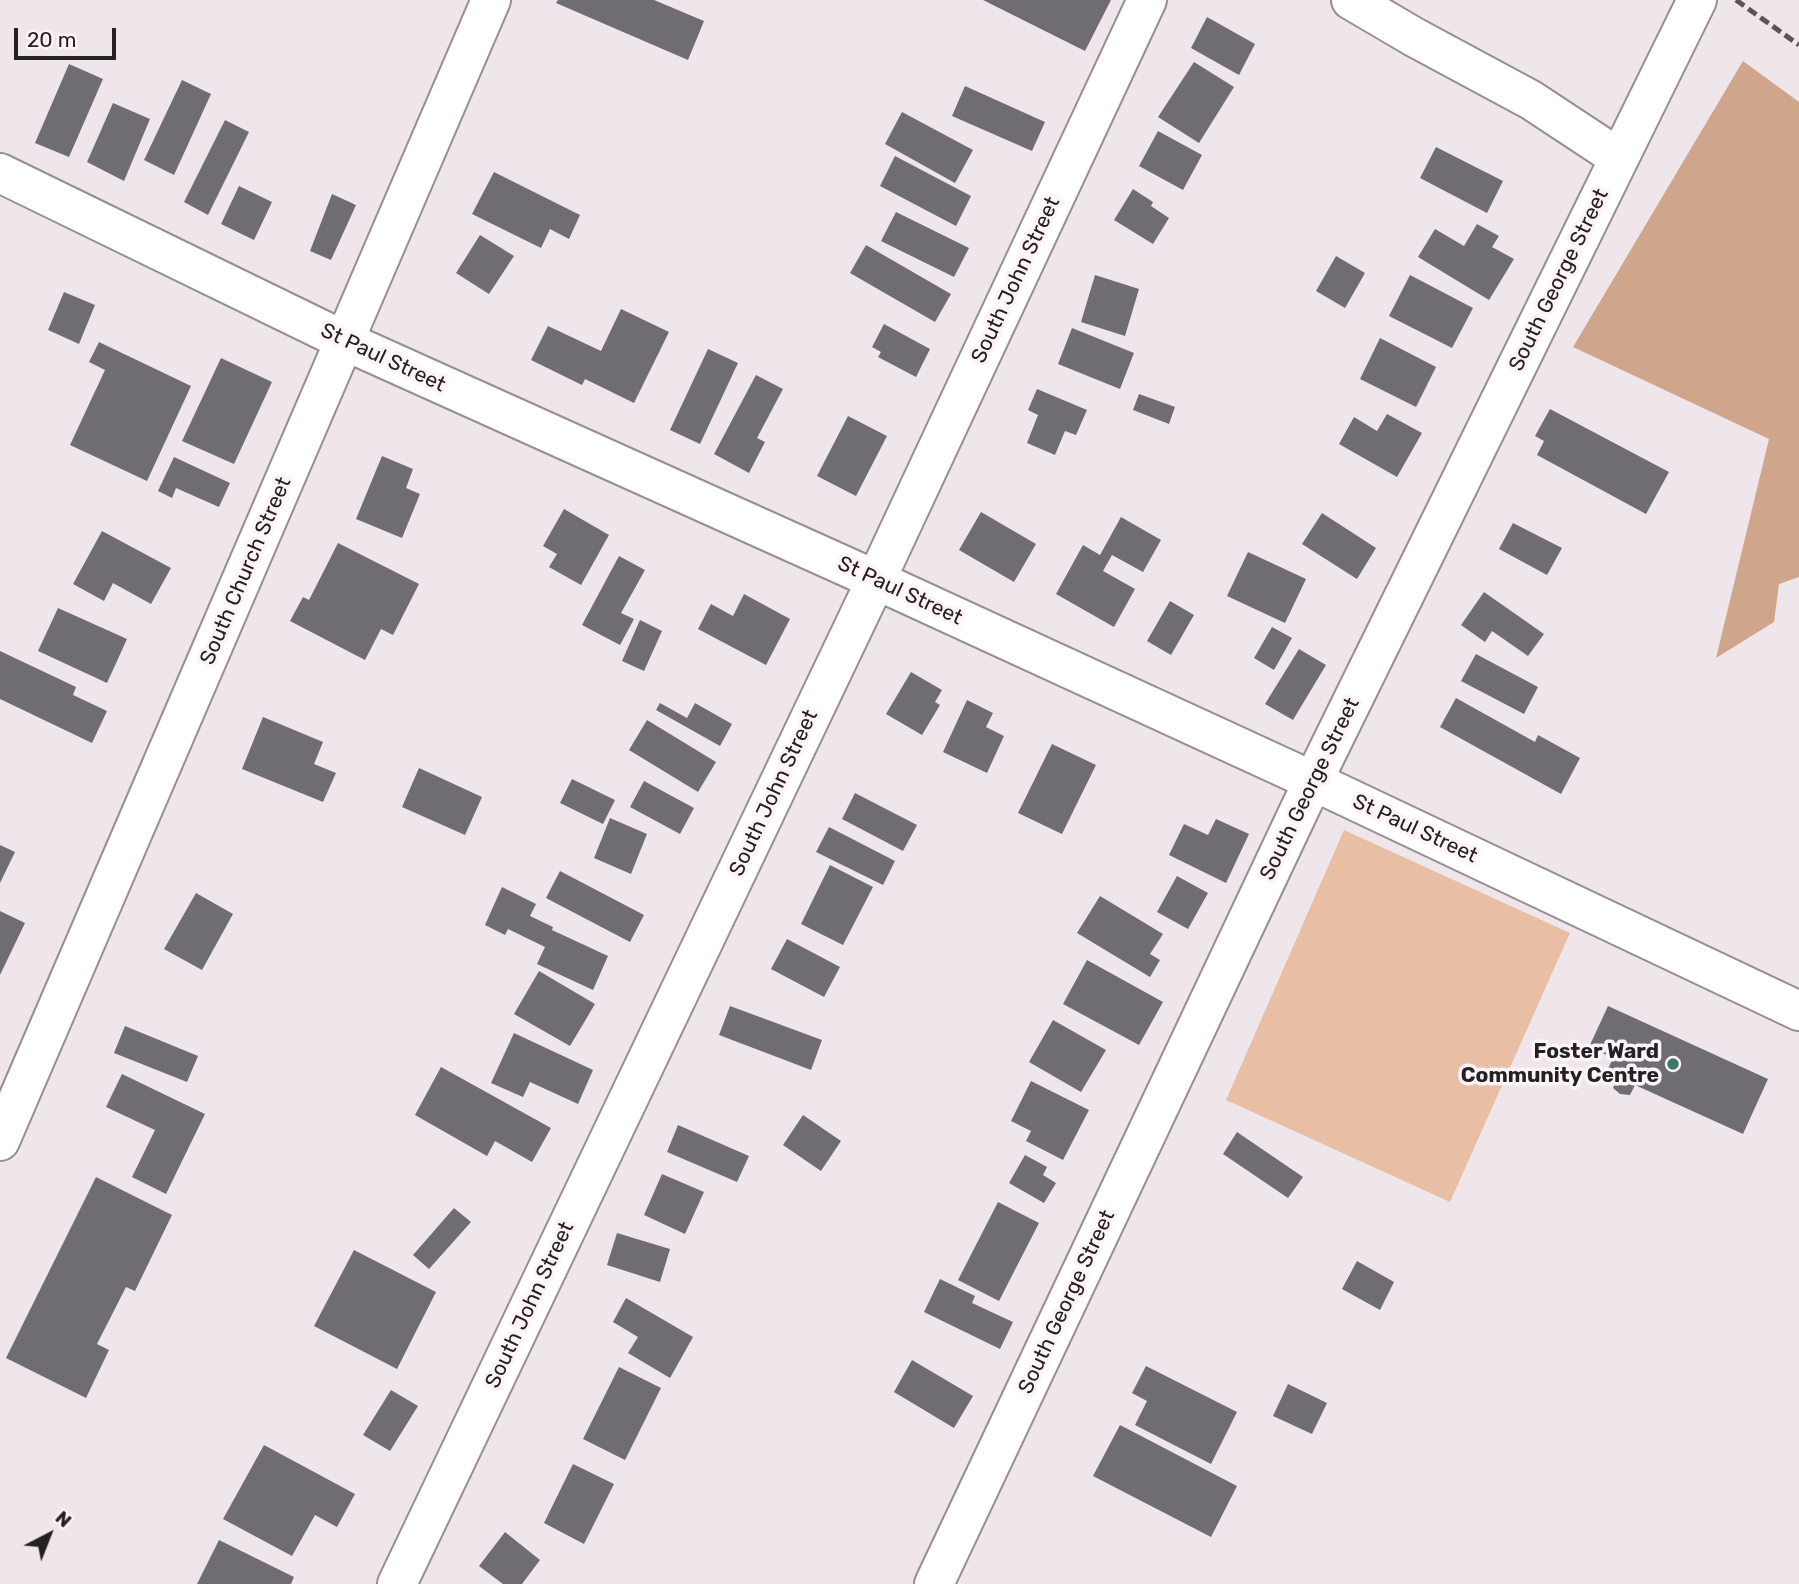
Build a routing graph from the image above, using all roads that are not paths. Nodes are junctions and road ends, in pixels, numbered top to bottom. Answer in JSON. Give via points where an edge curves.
{"nodes":[{"id":1,"x":491,"y":0,"type":"edge"},
{"id":2,"x":1147,"y":0,"type":"edge"},
{"id":3,"x":1351,"y":0,"type":"edge"},
{"id":4,"x":1697,"y":0,"type":"edge"},
{"id":5,"x":1619,"y":158,"type":"junction"},
{"id":6,"x":0,"y":173,"type":"edge"},
{"id":7,"x":345,"y":341,"type":"junction"},
{"id":8,"x":876,"y":580,"type":"junction"},
{"id":9,"x":1313,"y":780,"type":"junction"},
{"id":10,"x":1799,"y":1011,"type":"edge"},
{"id":11,"x":0,"y":1141,"type":"edge"},
{"id":12,"x":397,"y":1584,"type":"edge"},
{"id":13,"x":934,"y":1584,"type":"edge"}],
"edges":[{"from":1,"to":7,"type":"street","name":"South Church Street"},
{"from":2,"to":8,"type":"street","name":"South John Street"},
{"from":3,"to":5,"type":"street","via":[[1531,100]]},
{"from":4,"to":5,"type":"street","name":"South George Street"},
{"from":5,"to":9,"type":"street","name":"South George Street"},
{"from":6,"to":7,"type":"street","name":"St Paul Street"},
{"from":7,"to":8,"type":"street","name":"St Paul Street"},
{"from":7,"to":11,"type":"street","name":"South Church Street"},
{"from":8,"to":9,"type":"street","name":"St Paul Street"},
{"from":8,"to":12,"type":"street","name":"South John Street"},
{"from":9,"to":10,"type":"street","name":"St Paul Street"},
{"from":9,"to":13,"type":"street","name":"South George Street"}]}
